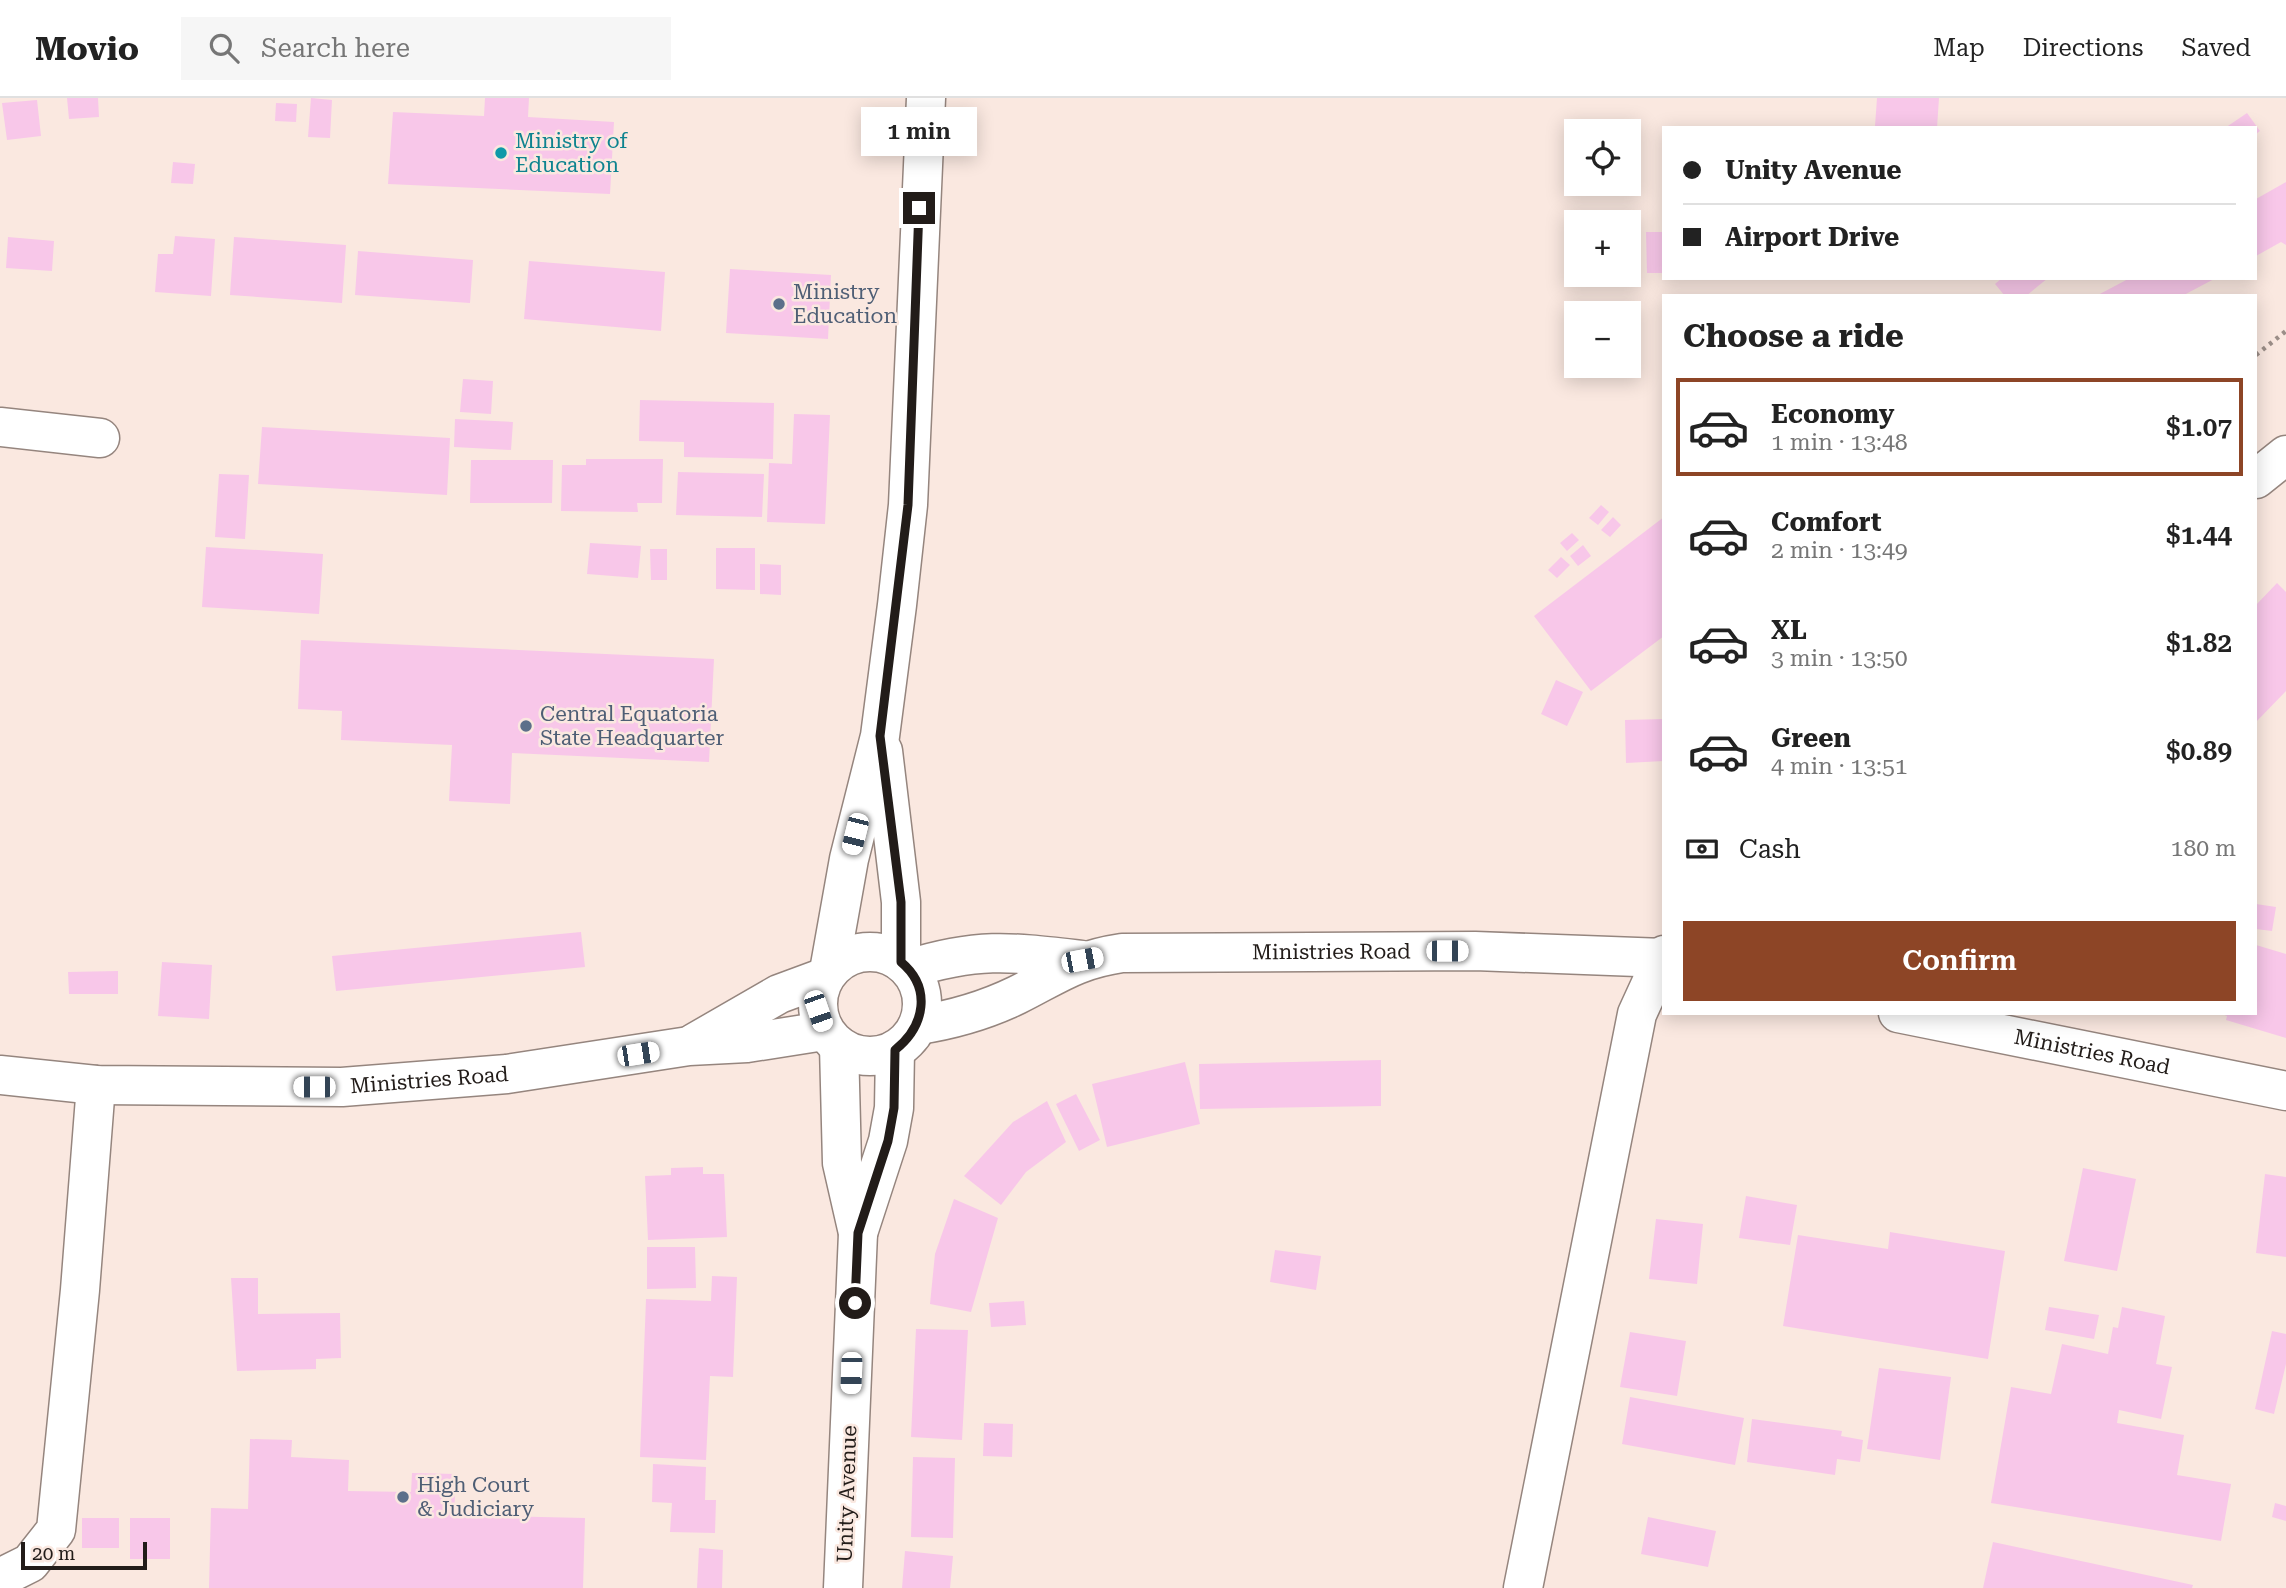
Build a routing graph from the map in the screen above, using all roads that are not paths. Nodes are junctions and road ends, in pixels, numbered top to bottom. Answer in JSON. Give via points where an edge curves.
{"nodes":[{"id":1,"x":926,"y":98,"type":"edge"},
{"id":2,"x":0,"y":427,"type":"edge"},
{"id":3,"x":100,"y":438,"type":"dead end"},
{"id":4,"x":2286,"y":455,"type":"edge"},
{"id":5,"x":2257,"y":478,"type":"edge"},
{"id":6,"x":880,"y":736,"type":"junction"},
{"id":7,"x":1662,"y":957,"type":"edge"},
{"id":8,"x":1662,"y":959,"type":"edge"},
{"id":9,"x":1082,"y":960,"type":"junction"},
{"id":10,"x":905,"y":965,"type":"junction"},
{"id":11,"x":827,"y":974,"type":"junction"},
{"id":12,"x":1908,"y":1015,"type":"edge"},
{"id":13,"x":906,"y":1038,"type":"junction"},
{"id":14,"x":832,"y":1039,"type":"junction"},
{"id":15,"x":689,"y":1046,"type":"junction"},
{"id":16,"x":0,"y":1075,"type":"edge"},
{"id":17,"x":96,"y":1085,"type":"junction"},
{"id":18,"x":2286,"y":1091,"type":"edge"},
{"id":19,"x":858,"y":1233,"type":"junction"},
{"id":20,"x":0,"y":1578,"type":"edge"},
{"id":21,"x":843,"y":1588,"type":"edge"},
{"id":22,"x":1523,"y":1588,"type":"edge"}],
"edges":[{"from":1,"to":6,"type":"main road","via":[[908,505]]},
{"from":2,"to":3,"type":"main road"},
{"from":4,"to":5,"type":"main road"},
{"from":6,"to":10,"type":"main road"},
{"from":6,"to":11,"type":"main road","via":[[849,859]]},
{"from":7,"to":9,"type":"main road","name":"Ministries Road","via":[[1475,951],[1122,953]]},
{"from":8,"to":22,"type":"main road","via":[[1637,1014]]},
{"from":9,"to":10,"type":"main road","name":"Ministries Road","via":[[998,951]]},
{"from":9,"to":13,"type":"main road","name":"Ministries Road","via":[[1014,996]]},
{"from":10,"to":11,"type":"main road","via":[[882,953],[867,952],[853,954]]},
{"from":10,"to":13,"type":"main road","via":[[922,993],[922,1010]]},
{"from":11,"to":14,"type":"main road","via":[[817,996],[818,1011]]},
{"from":11,"to":15,"type":"main road","name":"Ministries Road","via":[[779,994]]},
{"from":12,"to":18,"type":"main road","name":"Ministries Road"},
{"from":13,"to":14,"type":"main road","via":[[886,1054],[858,1055]]},
{"from":13,"to":19,"type":"main road","name":"Unity Avenue","via":[[888,1141]]},
{"from":14,"to":15,"type":"main road","name":"Ministries Road"},
{"from":14,"to":19,"type":"main road","name":"Unity Avenue","via":[[842,1163]]},
{"from":15,"to":17,"type":"main road","name":"Ministries Road","via":[[508,1073],[342,1087]]},
{"from":16,"to":17,"type":"main road","name":"Ministries Road"},
{"from":17,"to":20,"type":"main road","via":[[56,1530],[30,1563]]},
{"from":19,"to":21,"type":"main road","name":"Unity Avenue"}]}
